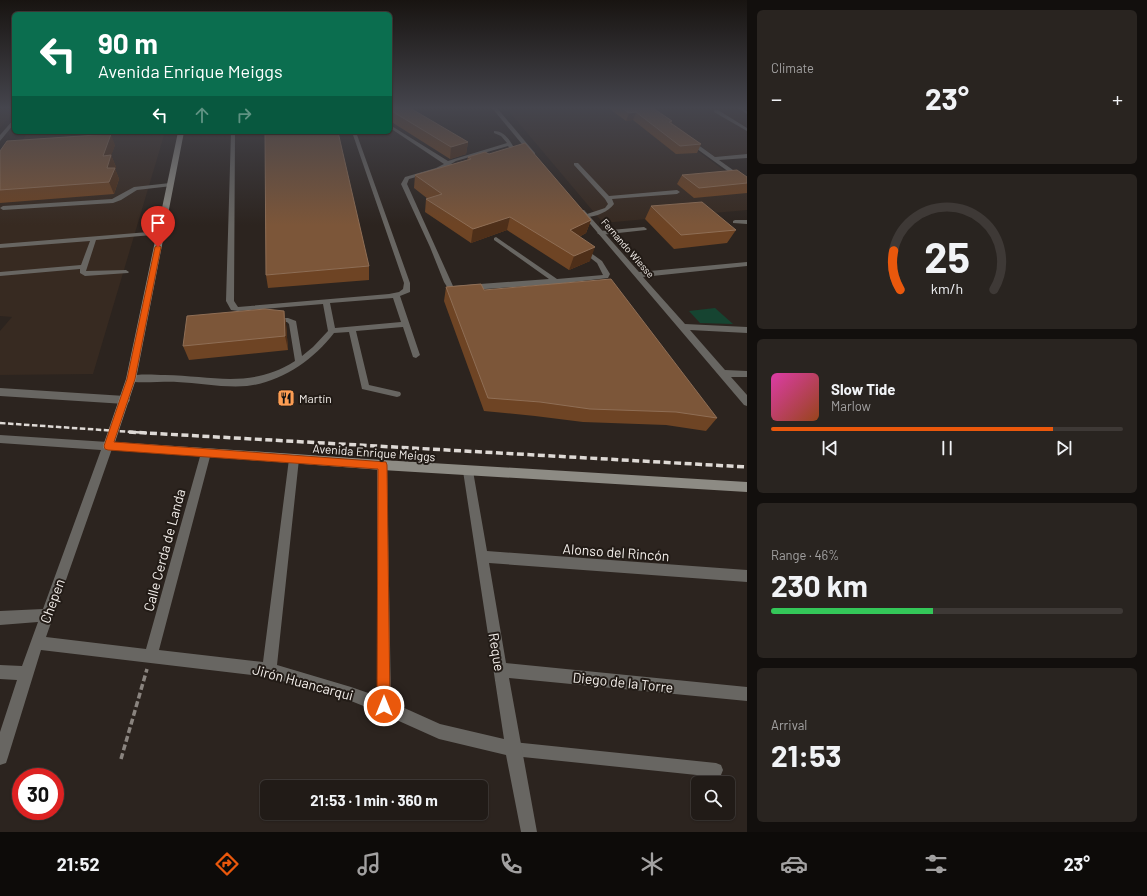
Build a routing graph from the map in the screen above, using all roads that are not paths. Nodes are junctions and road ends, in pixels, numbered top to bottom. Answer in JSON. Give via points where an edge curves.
{"nodes":[{"id":1,"x":178,"y":147,"type":"edge"},
{"id":2,"x":233,"y":147,"type":"edge"},
{"id":3,"x":359,"y":147,"type":"edge"},
{"id":4,"x":422,"y":147,"type":"edge"},
{"id":5,"x":500,"y":147,"type":"edge"},
{"id":6,"x":511,"y":147,"type":"edge"},
{"id":7,"x":527,"y":147,"type":"edge"},
{"id":8,"x":697,"y":147,"type":"edge"},
{"id":9,"x":469,"y":150,"type":"edge"},
{"id":10,"x":475,"y":154,"type":"junction"},
{"id":11,"x":506,"y":155,"type":"edge"},
{"id":12,"x":747,"y":156,"type":"edge"},
{"id":13,"x":713,"y":159,"type":"junction"},
{"id":14,"x":540,"y":162,"type":"edge"},
{"id":15,"x":448,"y":164,"type":"junction"},
{"id":16,"x":576,"y":164,"type":"dead end"},
{"id":17,"x":459,"y":167,"type":"edge"},
{"id":18,"x":747,"y":183,"type":"edge"},
{"id":19,"x":170,"y":185,"type":"junction"},
{"id":20,"x":677,"y":192,"type":"dead end"},
{"id":21,"x":608,"y":198,"type":"junction"},
{"id":22,"x":576,"y":204,"type":"edge"},
{"id":23,"x":3,"y":208,"type":"dead end"},
{"id":24,"x":586,"y":216,"type":"junction"},
{"id":25,"x":735,"y":222,"type":"dead end"},
{"id":26,"x":747,"y":222,"type":"edge"},
{"id":27,"x":644,"y":229,"type":"dead end"},
{"id":28,"x":161,"y":232,"type":"junction"},
{"id":29,"x":600,"y":233,"type":"junction"},
{"id":30,"x":94,"y":238,"type":"junction"},
{"id":31,"x":496,"y":239,"type":"dead end"},
{"id":32,"x":0,"y":246,"type":"edge"},
{"id":33,"x":579,"y":247,"type":"edge"},
{"id":34,"x":747,"y":264,"type":"edge"},
{"id":35,"x":83,"y":267,"type":"junction"},
{"id":36,"x":126,"y":272,"type":"dead end"},
{"id":37,"x":0,"y":274,"type":"edge"},
{"id":38,"x":637,"y":275,"type":"junction"},
{"id":39,"x":557,"y":282,"type":"junction"},
{"id":40,"x":396,"y":295,"type":"junction"},
{"id":41,"x":326,"y":301,"type":"junction"},
{"id":42,"x":266,"y":321,"type":"edge"},
{"id":43,"x":406,"y":324,"type":"junction"},
{"id":44,"x":682,"y":327,"type":"junction"},
{"id":45,"x":352,"y":329,"type":"junction"},
{"id":46,"x":747,"y":330,"type":"edge"},
{"id":47,"x":332,"y":331,"type":"junction"},
{"id":48,"x":416,"y":355,"type":"dead end"},
{"id":49,"x":299,"y":362,"type":"junction"},
{"id":50,"x":722,"y":373,"type":"junction"},
{"id":51,"x":747,"y":374,"type":"edge"},
{"id":52,"x":131,"y":379,"type":"junction"},
{"id":53,"x":0,"y":392,"type":"edge"},
{"id":54,"x":397,"y":394,"type":"dead end"},
{"id":55,"x":125,"y":400,"type":"junction"},
{"id":56,"x":747,"y":402,"type":"edge"},
{"id":57,"x":0,"y":439,"type":"edge"},
{"id":58,"x":108,"y":446,"type":"junction"},
{"id":59,"x":206,"y":453,"type":"junction"},
{"id":60,"x":294,"y":459,"type":"junction"},
{"id":61,"x":382,"y":465,"type":"junction"},
{"id":62,"x":468,"y":471,"type":"junction"},
{"id":63,"x":747,"y":487,"type":"edge"},
{"id":64,"x":482,"y":557,"type":"junction"},
{"id":65,"x":747,"y":576,"type":"edge"},
{"id":66,"x":46,"y":615,"type":"junction"},
{"id":67,"x":0,"y":618,"type":"edge"},
{"id":68,"x":37,"y":643,"type":"junction"},
{"id":69,"x":151,"y":655,"type":"junction"},
{"id":70,"x":269,"y":670,"type":"junction"},
{"id":71,"x":500,"y":670,"type":"junction"},
{"id":72,"x":0,"y":672,"type":"edge"},
{"id":73,"x":26,"y":673,"type":"junction"},
{"id":74,"x":747,"y":694,"type":"edge"},
{"id":75,"x":384,"y":706,"type":"junction"},
{"id":76,"x":513,"y":749,"type":"junction"},
{"id":77,"x":0,"y":757,"type":"edge"},
{"id":78,"x":716,"y":770,"type":"dead end"},
{"id":79,"x":529,"y":832,"type":"edge"}],
"edges":[{"from":1,"to":19,"type":"street"},
{"from":2,"to":41,"type":"lane","via":[[230,301],[234,308],[256,311]]},
{"from":3,"to":40,"type":"lane","via":[[407,283],[407,290]]},
{"from":4,"to":15,"type":"lane"},
{"from":5,"to":10,"type":"lane"},
{"from":6,"to":11,"type":"lane","via":[[514,152]]},
{"from":7,"to":14,"type":"street"},
{"from":8,"to":13,"type":"street"},
{"from":9,"to":10,"type":"lane"},
{"from":10,"to":15,"type":"lane"},
{"from":12,"to":13,"type":"street"},
{"from":13,"to":18,"type":"street"},
{"from":15,"to":17,"type":"lane"},
{"from":15,"to":39,"type":"lane","via":[[407,178],[404,184],[451,288]]},
{"from":16,"to":21,"type":"lane"},
{"from":19,"to":23,"type":"lane","via":[[136,188],[113,201]]},
{"from":19,"to":28,"type":"street"},
{"from":20,"to":21,"type":"lane"},
{"from":21,"to":24,"type":"lane","via":[[610,204],[607,209]]},
{"from":22,"to":24,"type":"street","name":"Fernando Wiesse"},
{"from":24,"to":29,"type":"street","name":"Fernando Wiesse"},
{"from":25,"to":26,"type":"lane"},
{"from":27,"to":29,"type":"lane"},
{"from":28,"to":30,"type":"lane"},
{"from":28,"to":52,"type":"street"},
{"from":29,"to":38,"type":"street","name":"Fernando Wiesse"},
{"from":30,"to":32,"type":"lane"},
{"from":30,"to":35,"type":"lane"},
{"from":31,"to":39,"type":"lane"},
{"from":33,"to":39,"type":"lane","via":[[600,262],[607,276]]},
{"from":34,"to":38,"type":"street"},
{"from":35,"to":36,"type":"lane","via":[[82,272],[85,274]]},
{"from":35,"to":37,"type":"lane"},
{"from":38,"to":44,"type":"street","name":"Fernando Wiesse"},
{"from":40,"to":41,"type":"lane"},
{"from":40,"to":43,"type":"lane"},
{"from":41,"to":47,"type":"lane"},
{"from":42,"to":49,"type":"lane","via":[[282,319],[293,323]]},
{"from":43,"to":45,"type":"lane"},
{"from":43,"to":48,"type":"lane"},
{"from":44,"to":46,"type":"street"},
{"from":44,"to":50,"type":"street","name":"Fernando Wiesse"},
{"from":45,"to":47,"type":"lane"},
{"from":45,"to":54,"type":"lane","via":[[365,386]]},
{"from":47,"to":49,"type":"lane","via":[[316,350]]},
{"from":49,"to":52,"type":"lane","via":[[269,378],[249,382]]},
{"from":50,"to":51,"type":"street"},
{"from":50,"to":56,"type":"street","name":"Fernando Wiesse"},
{"from":52,"to":55,"type":"street"},
{"from":53,"to":55,"type":"street"},
{"from":55,"to":58,"type":"street"},
{"from":57,"to":58,"type":"street","name":"Avenida Enrique Meiggs"},
{"from":58,"to":59,"type":"street","name":"Avenida Enrique Meiggs"},
{"from":58,"to":66,"type":"street","name":"Chepen"},
{"from":59,"to":60,"type":"street","name":"Avenida Enrique Meiggs"},
{"from":59,"to":69,"type":"street","name":"Calle Cerda de Landa"},
{"from":60,"to":61,"type":"street","name":"Avenida Enrique Meiggs"},
{"from":60,"to":70,"type":"street"},
{"from":61,"to":62,"type":"street","name":"Avenida Enrique Meiggs"},
{"from":61,"to":75,"type":"street"},
{"from":62,"to":63,"type":"street","name":"Avenida Enrique Meiggs"},
{"from":62,"to":64,"type":"street","name":"Reque"},
{"from":64,"to":65,"type":"street","name":"Alonso del Rincón"},
{"from":64,"to":71,"type":"street","name":"Reque"},
{"from":66,"to":67,"type":"street"},
{"from":66,"to":68,"type":"street","name":"Chepen"},
{"from":68,"to":69,"type":"street","name":"Jirón Huancarqui"},
{"from":68,"to":73,"type":"street","name":"Chepen"},
{"from":69,"to":70,"type":"street","name":"Jirón Huancarqui"},
{"from":70,"to":75,"type":"street","name":"Jirón Huancarqui"},
{"from":71,"to":74,"type":"street","name":"Diego de la Torre"},
{"from":71,"to":76,"type":"street","name":"Reque"},
{"from":72,"to":73,"type":"street"},
{"from":73,"to":77,"type":"street","name":"Chepen"},
{"from":75,"to":76,"type":"street","name":"Jirón Huancarqui","via":[[439,731]]},
{"from":76,"to":78,"type":"lane"},
{"from":76,"to":79,"type":"street","name":"Reque"}]}
